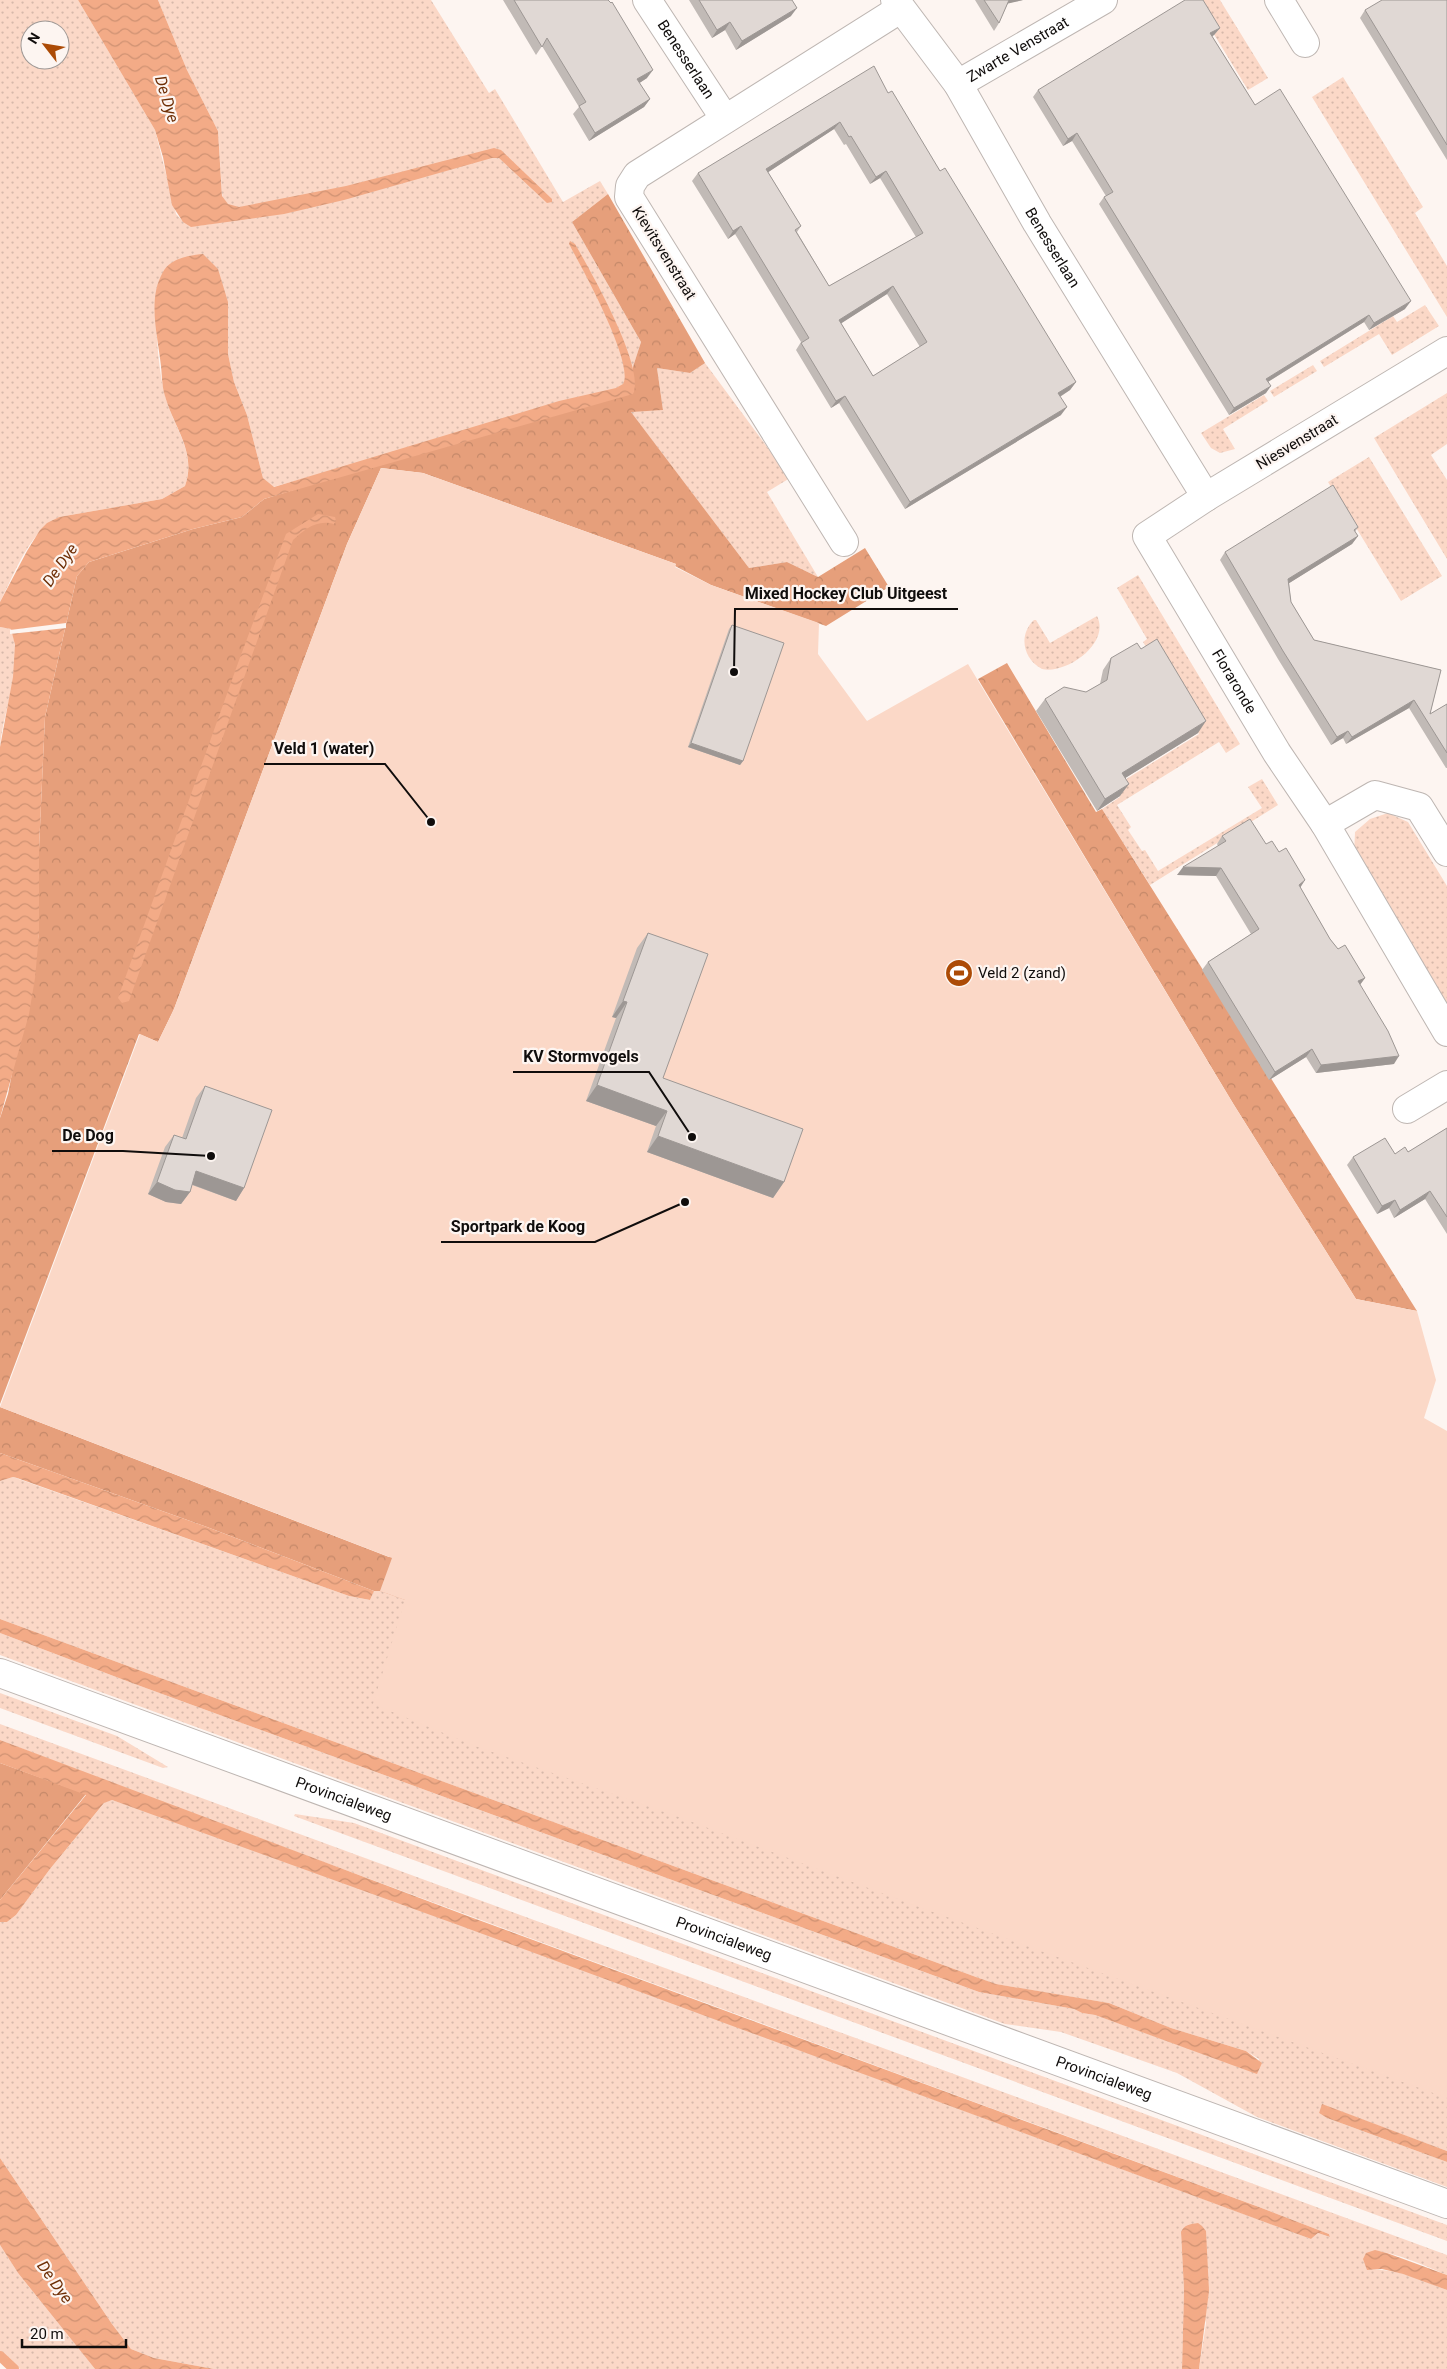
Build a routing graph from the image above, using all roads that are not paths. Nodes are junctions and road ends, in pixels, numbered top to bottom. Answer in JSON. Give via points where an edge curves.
{"nodes":[{"id":1,"x":647,"y":0,"type":"edge"},
{"id":2,"x":1103,"y":0,"type":"edge"},
{"id":3,"x":1279,"y":0,"type":"edge"},
{"id":4,"x":897,"y":5,"type":"edge"},
{"id":5,"x":1305,"y":43,"type":"dead end"},
{"id":6,"x":958,"y":84,"type":"junction"},
{"id":7,"x":725,"y":119,"type":"junction"},
{"id":8,"x":1447,"y":351,"type":"edge"},
{"id":9,"x":1206,"y":497,"type":"junction"},
{"id":10,"x":1147,"y":536,"type":"joint"},
{"id":11,"x":844,"y":542,"type":"dead end"},
{"id":12,"x":1326,"y":824,"type":"junction"},
{"id":13,"x":1447,"y":852,"type":"edge"},
{"id":14,"x":1447,"y":1032,"type":"edge"},
{"id":15,"x":1447,"y":1085,"type":"edge"},
{"id":16,"x":1407,"y":1109,"type":"dead end"},
{"id":17,"x":0,"y":1674,"type":"edge"},
{"id":18,"x":1447,"y":2204,"type":"edge"}],
"edges":[{"from":1,"to":7,"type":"street","name":"Benesserlaan"},
{"from":2,"to":6,"type":"street","name":"Zwarte Venstraat"},
{"from":3,"to":5,"type":"street"},
{"from":4,"to":6,"type":"street","name":"Benesserlaan"},
{"from":4,"to":7,"type":"street","name":"Kievitsvenstraat"},
{"from":6,"to":9,"type":"street","name":"Benesserlaan","via":[[1037,223]]},
{"from":7,"to":11,"type":"street","name":"Kievitsvenstraat","via":[[637,175],[630,186],[629,197]]},
{"from":8,"to":9,"type":"street","name":"Niesvenstraat"},
{"from":9,"to":10,"type":"street","name":"Niesvenstraat"},
{"from":10,"to":12,"type":"street","name":"Floraronde","via":[[1277,753]]},
{"from":12,"to":13,"type":"street","via":[[1375,795],[1419,807]]},
{"from":12,"to":14,"type":"street","name":"Floraronde"},
{"from":15,"to":16,"type":"street"},
{"from":17,"to":18,"type":"street","name":"Provincialeweg"}]}
